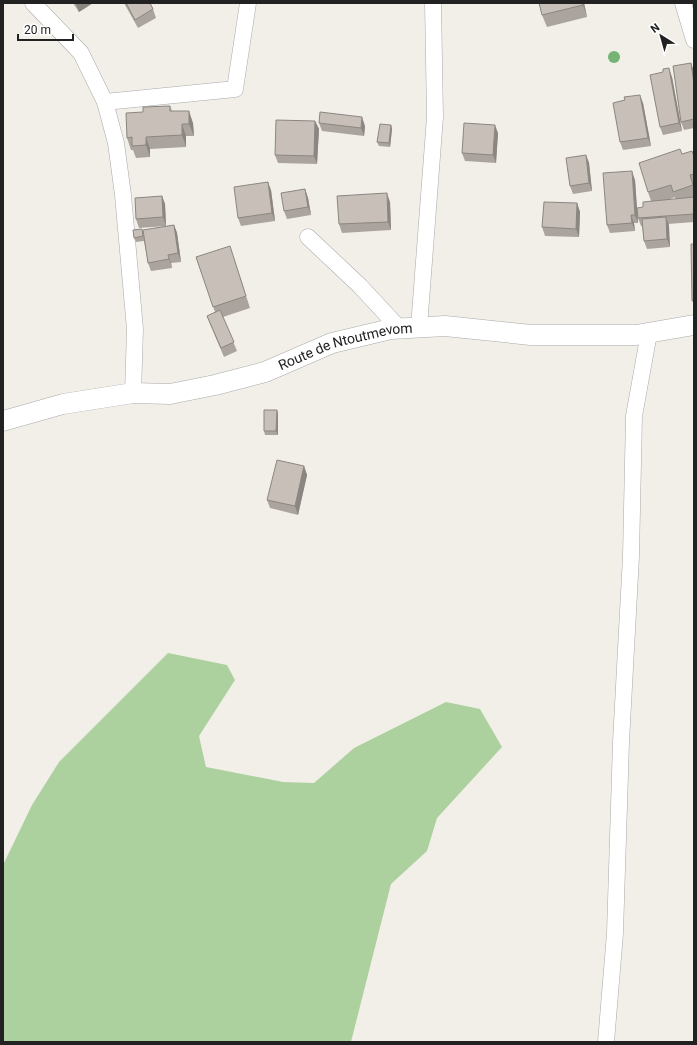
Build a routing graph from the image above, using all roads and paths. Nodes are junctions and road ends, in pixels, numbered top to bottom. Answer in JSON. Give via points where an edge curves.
{"nodes":[{"id":1,"x":33,"y":3,"type":"edge"},
{"id":2,"x":248,"y":3,"type":"edge"},
{"id":3,"x":433,"y":3,"type":"edge"},
{"id":4,"x":683,"y":3,"type":"edge"},
{"id":5,"x":694,"y":40,"type":"edge"},
{"id":6,"x":105,"y":102,"type":"junction"},
{"id":7,"x":308,"y":237,"type":"dead end"},
{"id":8,"x":694,"y":325,"type":"edge"},
{"id":9,"x":419,"y":327,"type":"junction"},
{"id":10,"x":399,"y":328,"type":"junction"},
{"id":11,"x":649,"y":333,"type":"junction"},
{"id":12,"x":133,"y":393,"type":"junction"},
{"id":13,"x":3,"y":421,"type":"edge"},
{"id":14,"x":606,"y":1042,"type":"edge"}],
"edges":[{"from":1,"to":6,"type":"street","via":[[81,53]]},
{"from":2,"to":6,"type":"street","via":[[235,90]]},
{"from":3,"to":9,"type":"street","via":[[435,117]]},
{"from":4,"to":5,"type":"street"},
{"from":6,"to":12,"type":"street","via":[[116,143],[123,195],[135,329]]},
{"from":7,"to":10,"type":"street","via":[[360,286]]},
{"from":8,"to":11,"type":"street","name":"Route de Ntoutmevom"},
{"from":9,"to":10,"type":"street","name":"Route de Ntoutmevom"},
{"from":9,"to":11,"type":"street","name":"Route de Ntoutmevom","via":[[445,326],[531,335]]},
{"from":10,"to":12,"type":"street","name":"Route de Ntoutmevom","via":[[332,343],[265,372],[215,385],[170,394]]},
{"from":11,"to":14,"type":"street","via":[[634,416],[631,556],[621,742],[615,933]]},
{"from":12,"to":13,"type":"street","name":"Route de Ntoutmevom","via":[[63,404]]}]}
